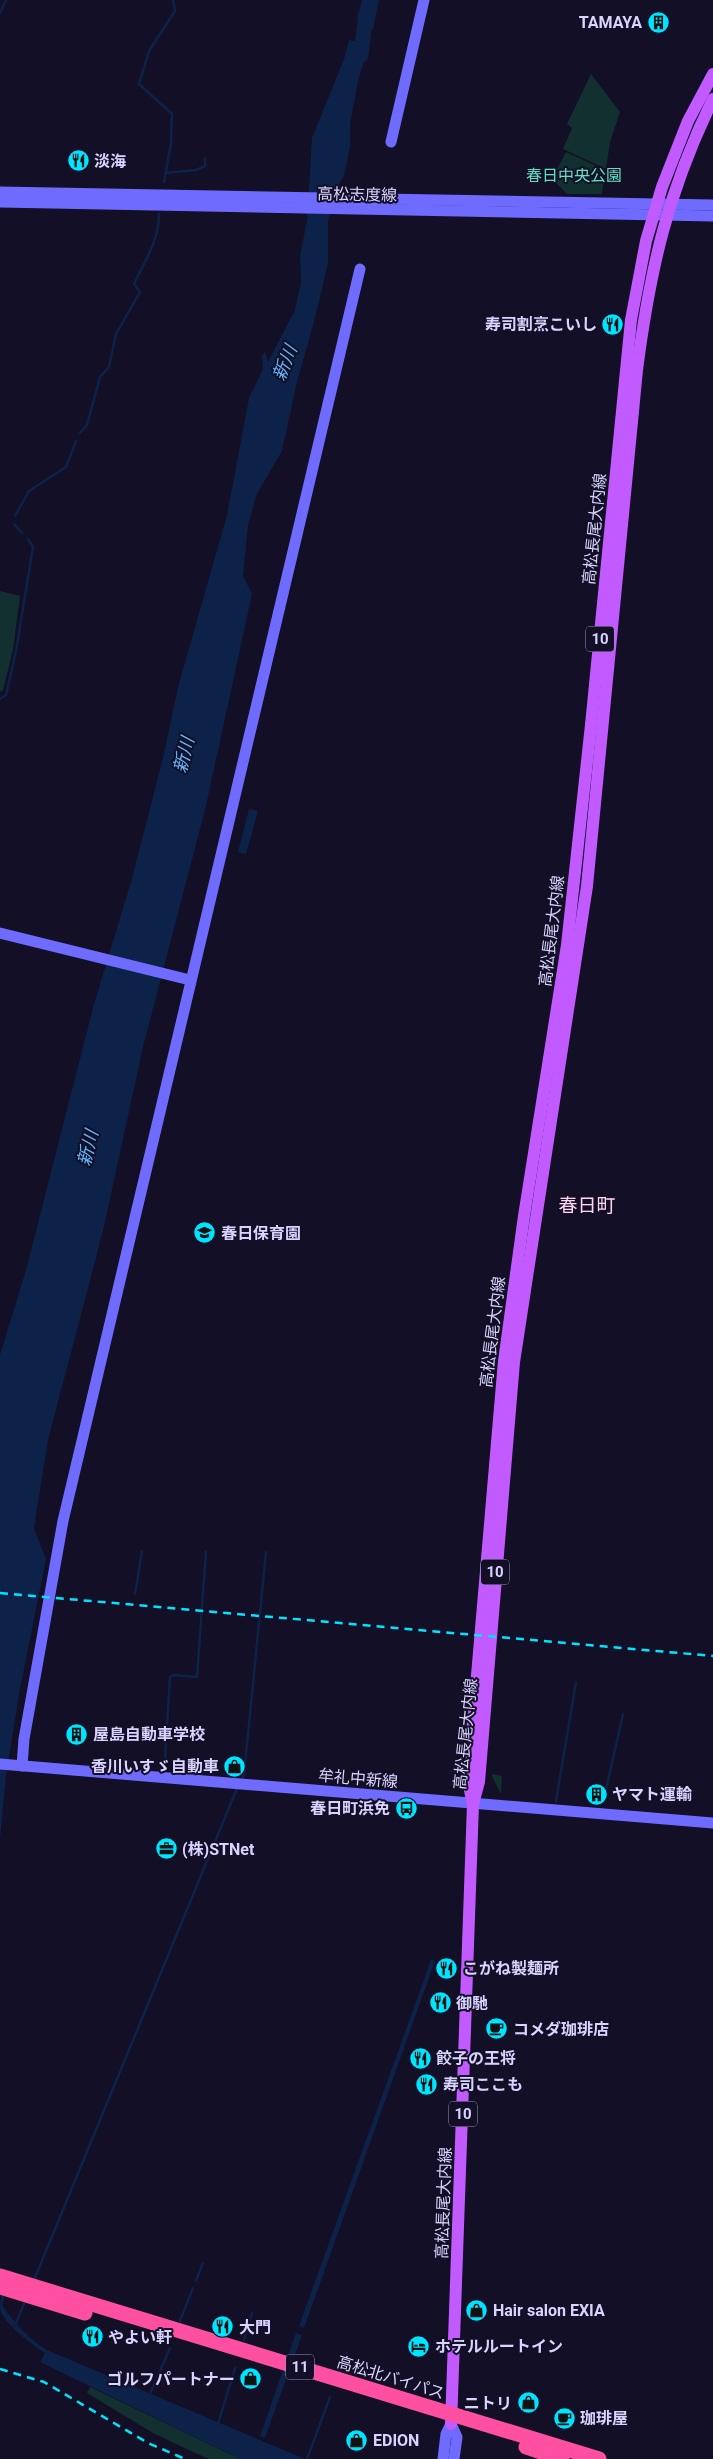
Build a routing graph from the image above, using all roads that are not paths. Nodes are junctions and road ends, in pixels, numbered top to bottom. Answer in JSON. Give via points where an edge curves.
{"nodes":[{"id":1,"x":424,"y":0,"type":"edge"},
{"id":2,"x":713,"y":74,"type":"edge"},
{"id":3,"x":713,"y":99,"type":"edge"},
{"id":4,"x":391,"y":142,"type":"dead end"},
{"id":5,"x":0,"y":192,"type":"edge"},
{"id":6,"x":0,"y":202,"type":"edge"},
{"id":7,"x":271,"y":203,"type":"junction"},
{"id":8,"x":713,"y":205,"type":"edge"},
{"id":9,"x":662,"y":210,"type":"junction"},
{"id":10,"x":713,"y":216,"type":"edge"},
{"id":11,"x":360,"y":268,"type":"dead end"},
{"id":12,"x":0,"y":933,"type":"edge"},
{"id":13,"x":189,"y":980,"type":"junction"},
{"id":14,"x":11,"y":1765,"type":"edge"},
{"id":15,"x":473,"y":1804,"type":"junction"},
{"id":16,"x":713,"y":1823,"type":"edge"},
{"id":17,"x":0,"y":2276,"type":"edge"},
{"id":18,"x":0,"y":2287,"type":"edge"},
{"id":19,"x":452,"y":2419,"type":"junction"},
{"id":20,"x":443,"y":2459,"type":"edge"},
{"id":21,"x":454,"y":2459,"type":"edge"},
{"id":22,"x":562,"y":2459,"type":"edge"},
{"id":23,"x":599,"y":2459,"type":"edge"}],
"edges":[{"from":1,"to":4,"type":"street"},
{"from":2,"to":9,"type":"main road","name":"高松長尾大内線","number":"10","via":[[675,151]]},
{"from":3,"to":9,"type":"main road","name":"高松長尾大内線","number":"10"},
{"from":5,"to":7,"type":"street","name":"高松志度線"},
{"from":6,"to":7,"type":"street","name":"高松志度線"},
{"from":7,"to":9,"type":"street","name":"高松志度線"},
{"from":8,"to":9,"type":"street","name":"高松志度線"},
{"from":9,"to":10,"type":"street","name":"高松志度線"},
{"from":9,"to":15,"type":"main road","name":"高松長尾大内線","number":"10","via":[[646,241],[631,320],[592,726],[567,945],[504,1361],[468,1780]]},
{"from":11,"to":13,"type":"street"},
{"from":12,"to":13,"type":"street"},
{"from":13,"to":14,"type":"street","via":[[63,1521],[24,1739]]},
{"from":14,"to":15,"type":"street","name":"牟礼中新線"},
{"from":15,"to":16,"type":"street","name":"牟礼中新線"},
{"from":15,"to":19,"type":"main road","name":"高松長尾大内線","number":"10"},
{"from":17,"to":19,"type":"highway","name":"高松北バイパス","number":"11"},
{"from":18,"to":19,"type":"highway","name":"高松北バイパス","number":"11"},
{"from":19,"to":20,"type":"street","via":[[446,2434]]},
{"from":19,"to":21,"type":"street","via":[[457,2436]]},
{"from":19,"to":22,"type":"highway","name":"高松北バイパス","number":"11"},
{"from":19,"to":23,"type":"highway","name":"高松北バイパス","number":"11"}]}
